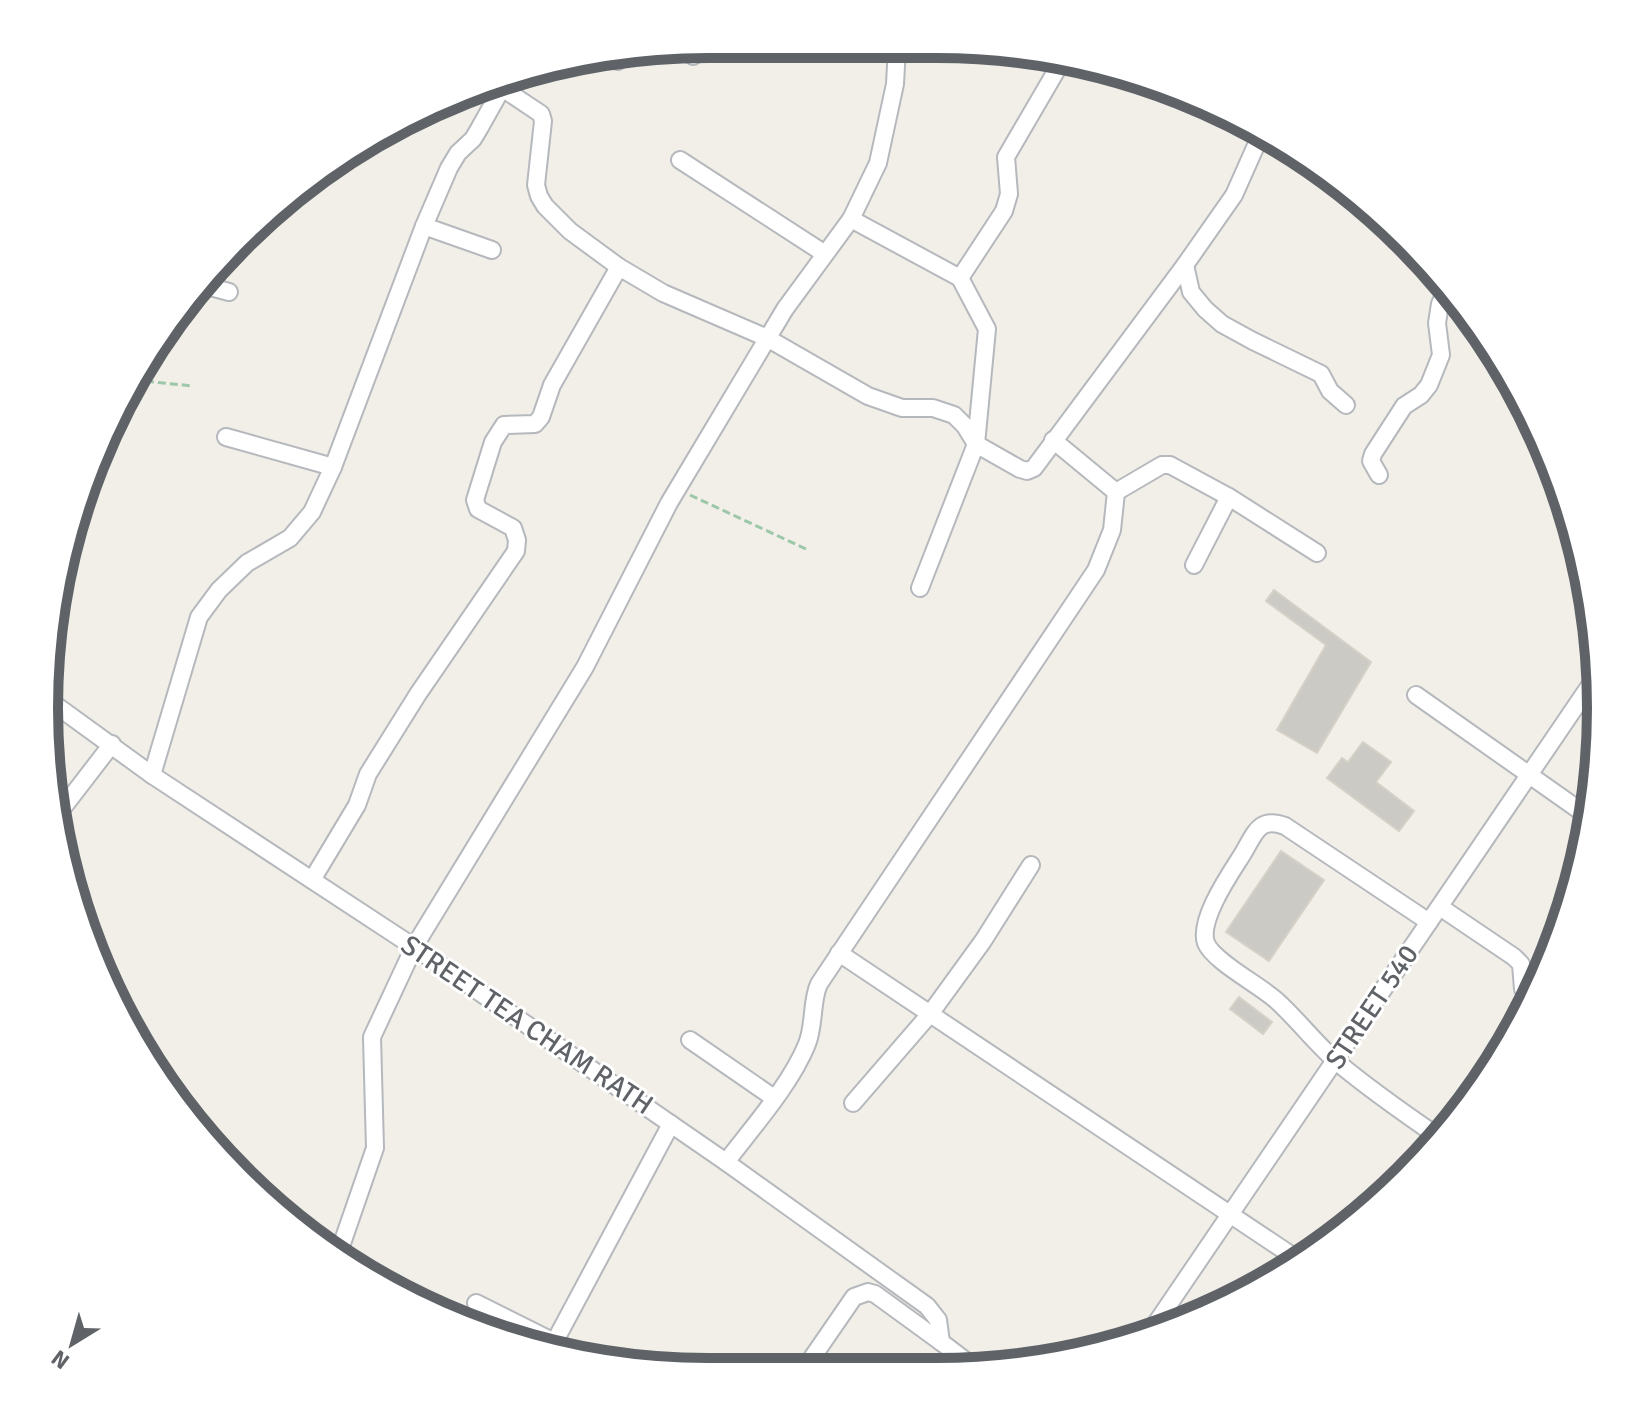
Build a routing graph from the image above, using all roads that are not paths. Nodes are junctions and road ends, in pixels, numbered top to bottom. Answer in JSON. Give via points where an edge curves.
{"nodes":[{"id":1,"x":896,"y":58,"type":"edge"},
{"id":2,"x":1057,"y":69,"type":"edge"},
{"id":3,"x":509,"y":89,"type":"edge"},
{"id":4,"x":499,"y":92,"type":"edge"},
{"id":5,"x":1257,"y":143,"type":"edge"},
{"id":6,"x":680,"y":160,"type":"dead end"},
{"id":7,"x":851,"y":219,"type":"junction"},
{"id":8,"x":424,"y":226,"type":"junction"},
{"id":9,"x":492,"y":250,"type":"dead end"},
{"id":10,"x":825,"y":254,"type":"junction"},
{"id":11,"x":1185,"y":265,"type":"junction"},
{"id":12,"x":619,"y":267,"type":"junction"},
{"id":13,"x":960,"y":278,"type":"junction"},
{"id":14,"x":212,"y":287,"type":"edge"},
{"id":15,"x":229,"y":292,"type":"dead end"},
{"id":16,"x":1444,"y":300,"type":"edge"},
{"id":17,"x":767,"y":338,"type":"junction"},
{"id":18,"x":1346,"y":405,"type":"dead end"},
{"id":19,"x":226,"y":437,"type":"dead end"},
{"id":20,"x":1053,"y":440,"type":"junction"},
{"id":21,"x":976,"y":444,"type":"junction"},
{"id":22,"x":333,"y":467,"type":"junction"},
{"id":23,"x":1379,"y":475,"type":"dead end"},
{"id":24,"x":1116,"y":492,"type":"junction"},
{"id":25,"x":1229,"y":497,"type":"junction"},
{"id":26,"x":1317,"y":553,"type":"dead end"},
{"id":27,"x":1194,"y":565,"type":"dead end"},
{"id":28,"x":920,"y":588,"type":"dead end"},
{"id":29,"x":1587,"y":690,"type":"edge"},
{"id":30,"x":1416,"y":695,"type":"dead end"},
{"id":31,"x":58,"y":707,"type":"edge"},
{"id":32,"x":112,"y":744,"type":"junction"},
{"id":33,"x":1530,"y":774,"type":"junction"},
{"id":34,"x":152,"y":775,"type":"junction"},
{"id":35,"x":66,"y":804,"type":"edge"},
{"id":36,"x":1579,"y":809,"type":"edge"},
{"id":37,"x":1031,"y":865,"type":"dead end"},
{"id":38,"x":312,"y":880,"type":"junction"},
{"id":39,"x":1440,"y":907,"type":"junction"},
{"id":40,"x":1429,"y":922,"type":"junction"},
{"id":41,"x":414,"y":947,"type":"junction"},
{"id":42,"x":839,"y":953,"type":"junction"},
{"id":43,"x":1523,"y":989,"type":"edge"},
{"id":44,"x":930,"y":1014,"type":"junction"},
{"id":45,"x":690,"y":1040,"type":"dead end"},
{"id":46,"x":1335,"y":1060,"type":"junction"},
{"id":47,"x":774,"y":1098,"type":"junction"},
{"id":48,"x":853,"y":1103,"type":"dead end"},
{"id":49,"x":671,"y":1124,"type":"junction"},
{"id":50,"x":1431,"y":1131,"type":"edge"},
{"id":51,"x":726,"y":1162,"type":"junction"},
{"id":52,"x":1230,"y":1214,"type":"junction"},
{"id":53,"x":342,"y":1244,"type":"edge"},
{"id":54,"x":1289,"y":1254,"type":"edge"},
{"id":55,"x":476,"y":1303,"type":"dead end"},
{"id":56,"x":1159,"y":1319,"type":"edge"},
{"id":57,"x":549,"y":1338,"type":"edge"},
{"id":58,"x":556,"y":1340,"type":"edge"},
{"id":59,"x":941,"y":1342,"type":"junction"},
{"id":60,"x":961,"y":1357,"type":"edge"},
{"id":61,"x":812,"y":1358,"type":"edge"}],
"edges":[{"from":1,"to":7,"type":"street","via":[[878,163]]},
{"from":2,"to":13,"type":"street","via":[[1006,157],[1009,194],[1004,211]]},
{"from":3,"to":12,"type":"street","via":[[541,114],[536,185],[545,206]]},
{"from":4,"to":8,"type":"street","via":[[473,139],[453,160]]},
{"from":5,"to":11,"type":"street","via":[[1234,195]]},
{"from":6,"to":10,"type":"street"},
{"from":7,"to":10,"type":"street"},
{"from":7,"to":13,"type":"street"},
{"from":8,"to":9,"type":"street"},
{"from":8,"to":22,"type":"street"},
{"from":10,"to":17,"type":"street"},
{"from":11,"to":18,"type":"street","via":[[1191,292],[1222,324],[1321,374]]},
{"from":11,"to":20,"type":"street"},
{"from":12,"to":17,"type":"street","via":[[663,293]]},
{"from":12,"to":38,"type":"street","via":[[552,385],[541,417],[535,424],[504,425],[493,442],[475,500],[478,509],[513,528],[516,551],[368,774],[357,805]]},
{"from":13,"to":21,"type":"street","via":[[987,329]]},
{"from":14,"to":15,"type":"street"},
{"from":16,"to":23,"type":"street","via":[[1441,355],[1429,385],[1404,406],[1373,454]]},
{"from":17,"to":21,"type":"street","via":[[868,396],[902,408],[933,408],[954,415]]},
{"from":17,"to":41,"type":"street","via":[[677,489],[585,667]]},
{"from":19,"to":22,"type":"street"},
{"from":20,"to":21,"type":"street","via":[[1027,471]]},
{"from":20,"to":24,"type":"street"},
{"from":21,"to":28,"type":"street"},
{"from":22,"to":34,"type":"street","via":[[312,512],[290,538],[247,563],[199,617]]},
{"from":24,"to":25,"type":"street","via":[[1170,465]]},
{"from":24,"to":42,"type":"street","via":[[1112,530],[1096,570]]},
{"from":25,"to":26,"type":"street"},
{"from":25,"to":27,"type":"street"},
{"from":29,"to":33,"type":"street","name":"STREET 540"},
{"from":30,"to":33,"type":"street"},
{"from":31,"to":32,"type":"street","name":"STREET TEA CHAM RATH"},
{"from":32,"to":34,"type":"street","name":"STREET TEA CHAM RATH"},
{"from":32,"to":35,"type":"street"},
{"from":33,"to":36,"type":"street"},
{"from":33,"to":39,"type":"street","name":"STREET 540"},
{"from":34,"to":38,"type":"street","name":"STREET TEA CHAM RATH"},
{"from":37,"to":44,"type":"street"},
{"from":38,"to":41,"type":"street","name":"STREET TEA CHAM RATH"},
{"from":39,"to":40,"type":"street","name":"STREET 540"},
{"from":39,"to":43,"type":"street","via":[[1514,957],[1521,964]]},
{"from":40,"to":46,"type":"street","name":"STREET 540"},
{"from":40,"to":46,"type":"street","via":[[1285,826],[1268,822],[1254,835],[1205,925],[1206,942],[1214,954],[1275,999]]},
{"from":41,"to":49,"type":"street","name":"STREET TEA CHAM RATH"},
{"from":41,"to":53,"type":"street","via":[[372,1037],[375,1148]]},
{"from":42,"to":44,"type":"street"},
{"from":42,"to":47,"type":"street","via":[[815,991],[814,1024],[806,1048]]},
{"from":44,"to":48,"type":"street"},
{"from":44,"to":52,"type":"street"},
{"from":45,"to":47,"type":"street"},
{"from":46,"to":50,"type":"street"},
{"from":46,"to":52,"type":"street","name":"STREET 540"},
{"from":47,"to":51,"type":"street"},
{"from":49,"to":51,"type":"street","name":"STREET TEA CHAM RATH"},
{"from":49,"to":58,"type":"street"},
{"from":51,"to":59,"type":"street","name":"STREET TEA CHAM RATH","via":[[927,1306],[938,1320]]},
{"from":52,"to":54,"type":"street"},
{"from":52,"to":56,"type":"street","name":"STREET 540"},
{"from":55,"to":57,"type":"street"},
{"from":59,"to":60,"type":"street"},
{"from":59,"to":61,"type":"street","via":[[875,1294],[861,1293]]}]}
